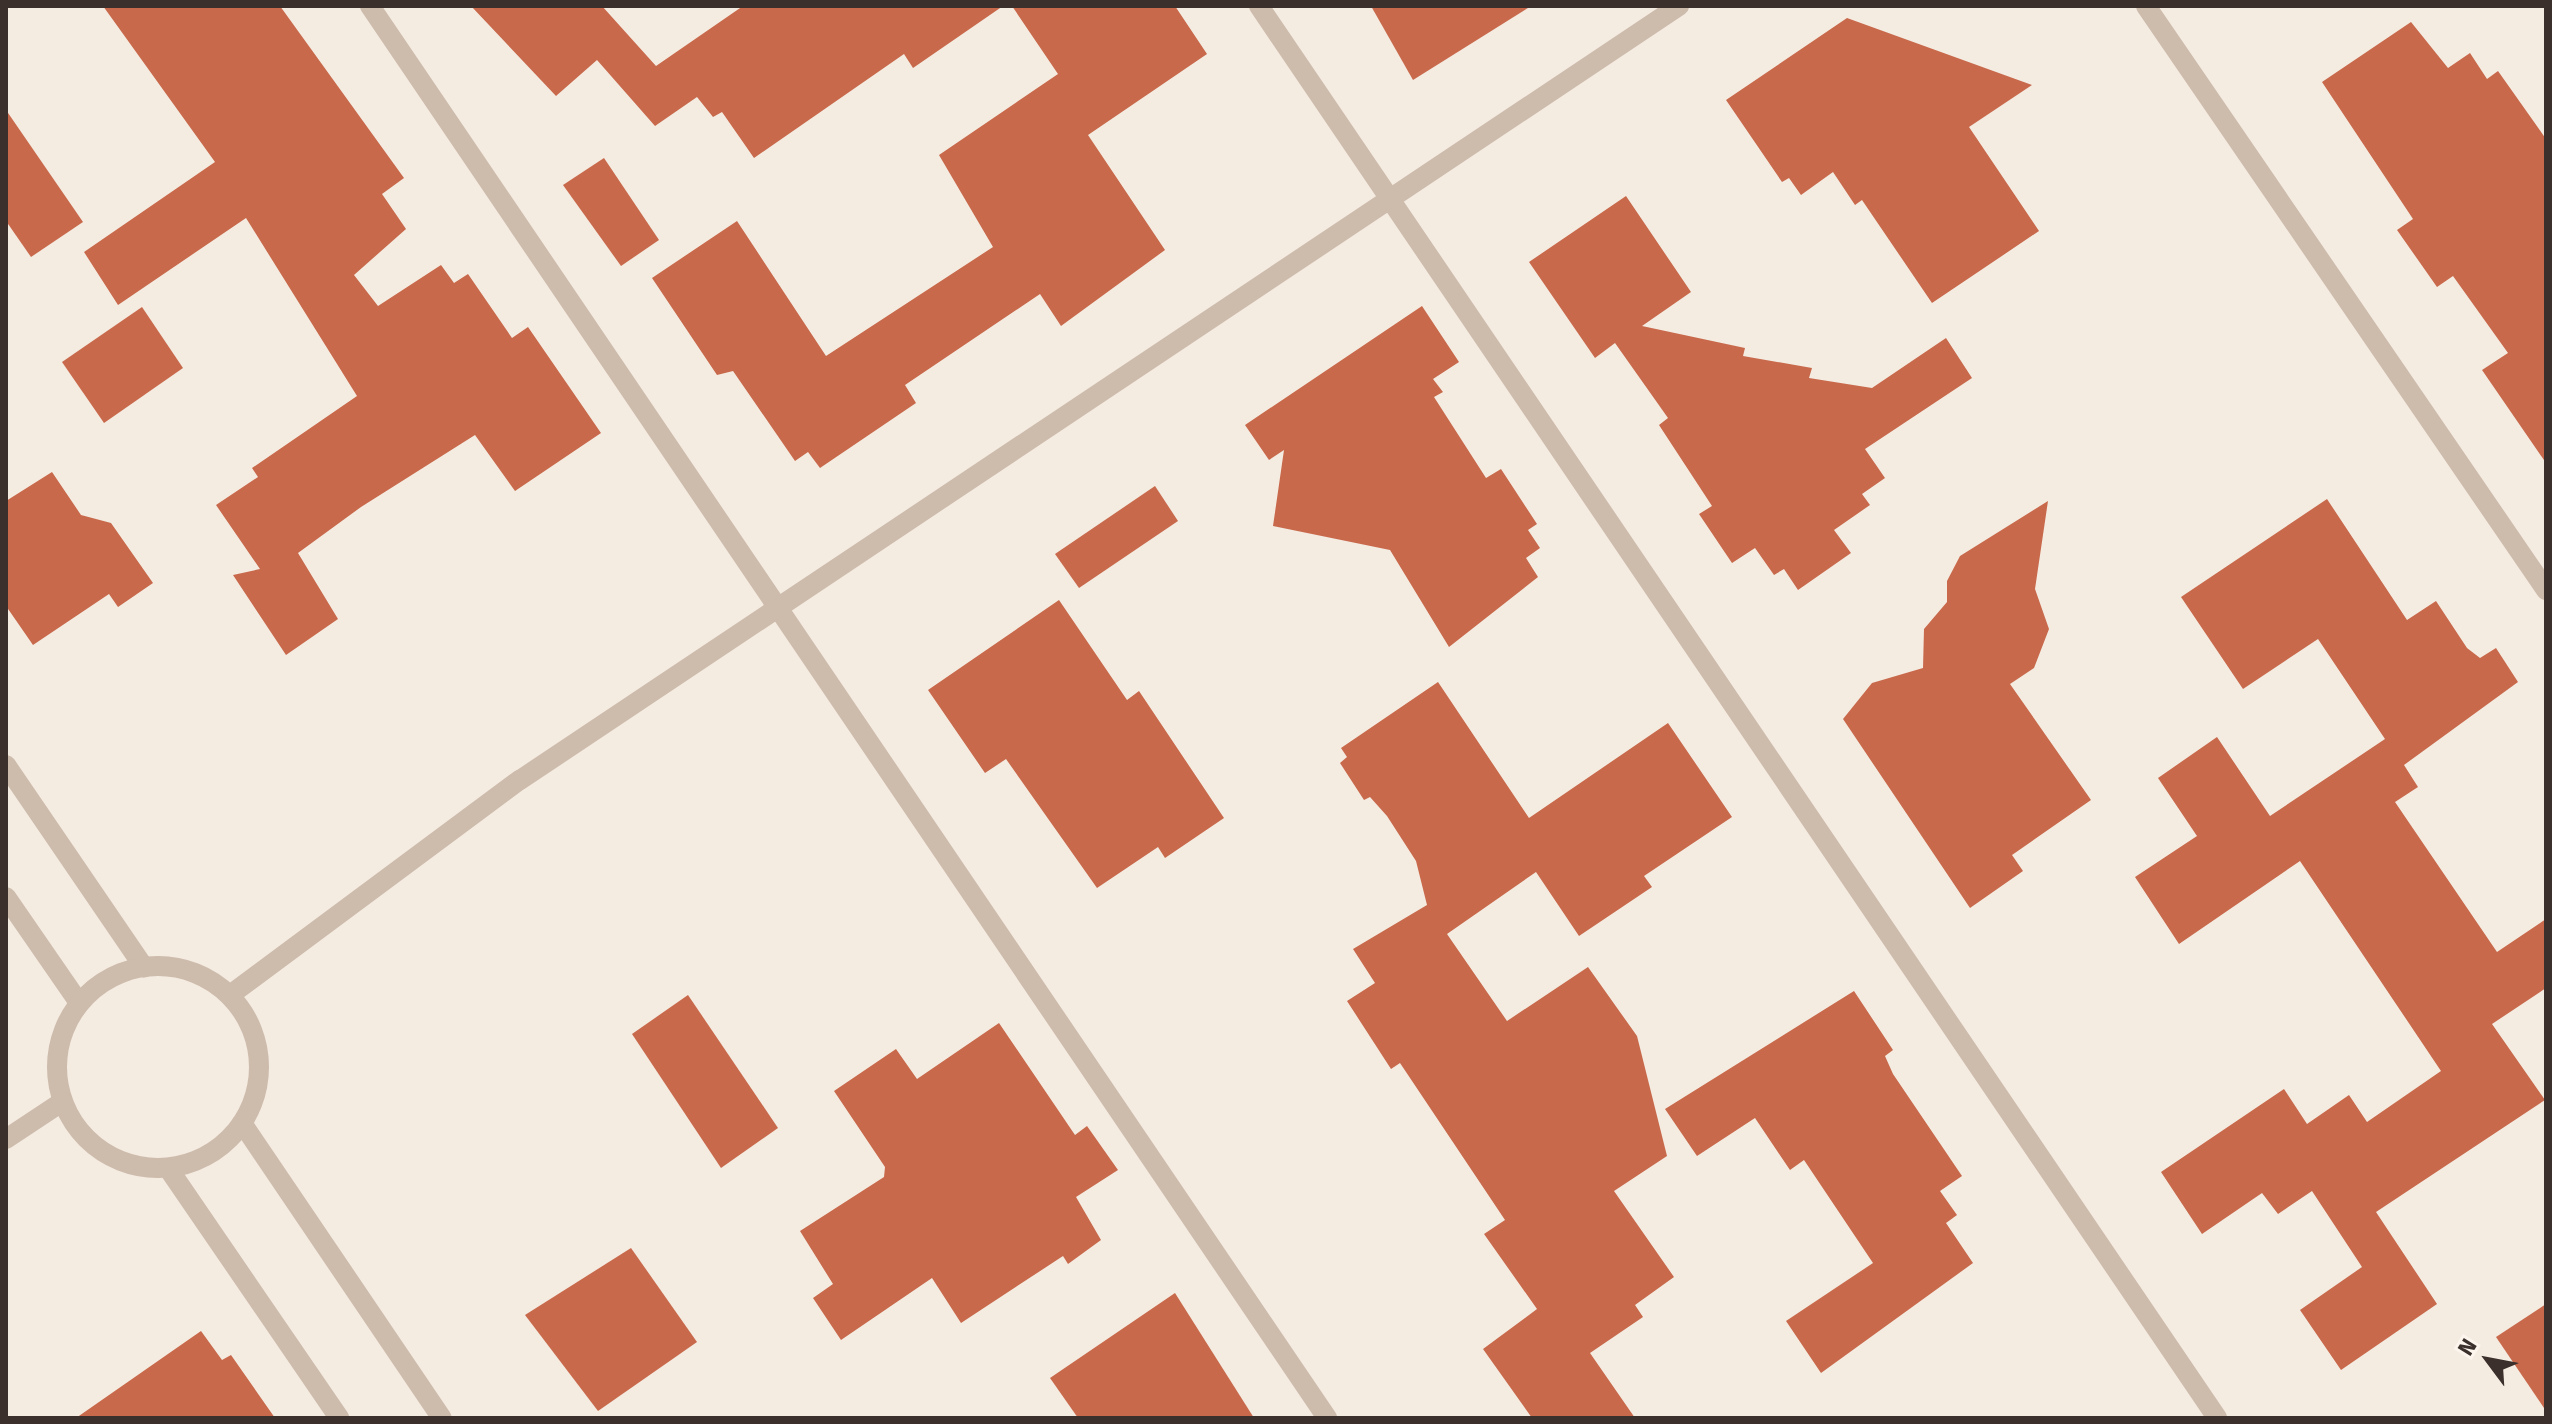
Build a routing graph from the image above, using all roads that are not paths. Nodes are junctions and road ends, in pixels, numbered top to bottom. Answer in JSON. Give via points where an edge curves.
{"nodes":[{"id":1,"x":370,"y":6,"type":"edge"},
{"id":2,"x":1259,"y":6,"type":"edge"},
{"id":3,"x":1679,"y":6,"type":"edge"},
{"id":4,"x":2146,"y":6,"type":"edge"},
{"id":5,"x":1390,"y":203,"type":"junction"},
{"id":6,"x":2546,"y":590,"type":"edge"},
{"id":7,"x":780,"y":610,"type":"junction"},
{"id":8,"x":6,"y":765,"type":"edge"},
{"id":9,"x":6,"y":897,"type":"edge"},
{"id":10,"x":144,"y":967,"type":"junction"},
{"id":11,"x":230,"y":995,"type":"junction"},
{"id":12,"x":79,"y":1003,"type":"junction"},
{"id":13,"x":62,"y":1102,"type":"junction"},
{"id":14,"x":242,"y":1123,"type":"junction"},
{"id":15,"x":6,"y":1139,"type":"edge"},
{"id":16,"x":168,"y":1168,"type":"junction"},
{"id":17,"x":339,"y":1418,"type":"edge"},
{"id":18,"x":442,"y":1418,"type":"edge"},
{"id":19,"x":1327,"y":1418,"type":"edge"},
{"id":20,"x":2217,"y":1418,"type":"edge"}],
"edges":[{"from":1,"to":7,"type":"street"},
{"from":2,"to":5,"type":"street"},
{"from":3,"to":5,"type":"street"},
{"from":4,"to":6,"type":"street"},
{"from":5,"to":7,"type":"street"},
{"from":5,"to":20,"type":"street"},
{"from":7,"to":11,"type":"street","via":[[520,780]]},
{"from":7,"to":19,"type":"street"},
{"from":8,"to":10,"type":"street"},
{"from":9,"to":12,"type":"street"},
{"from":10,"to":11,"type":"street","via":[[190,970]]},
{"from":10,"to":12,"type":"street","via":[[108,979]]},
{"from":11,"to":14,"type":"street","via":[[252,1028],[260,1067]]},
{"from":12,"to":13,"type":"street","via":[[58,1051]]},
{"from":13,"to":15,"type":"street"},
{"from":13,"to":16,"type":"street","via":[[86,1140],[124,1163]]},
{"from":14,"to":16,"type":"street","via":[[210,1154]]},
{"from":14,"to":18,"type":"street"},
{"from":16,"to":17,"type":"street"}]}
